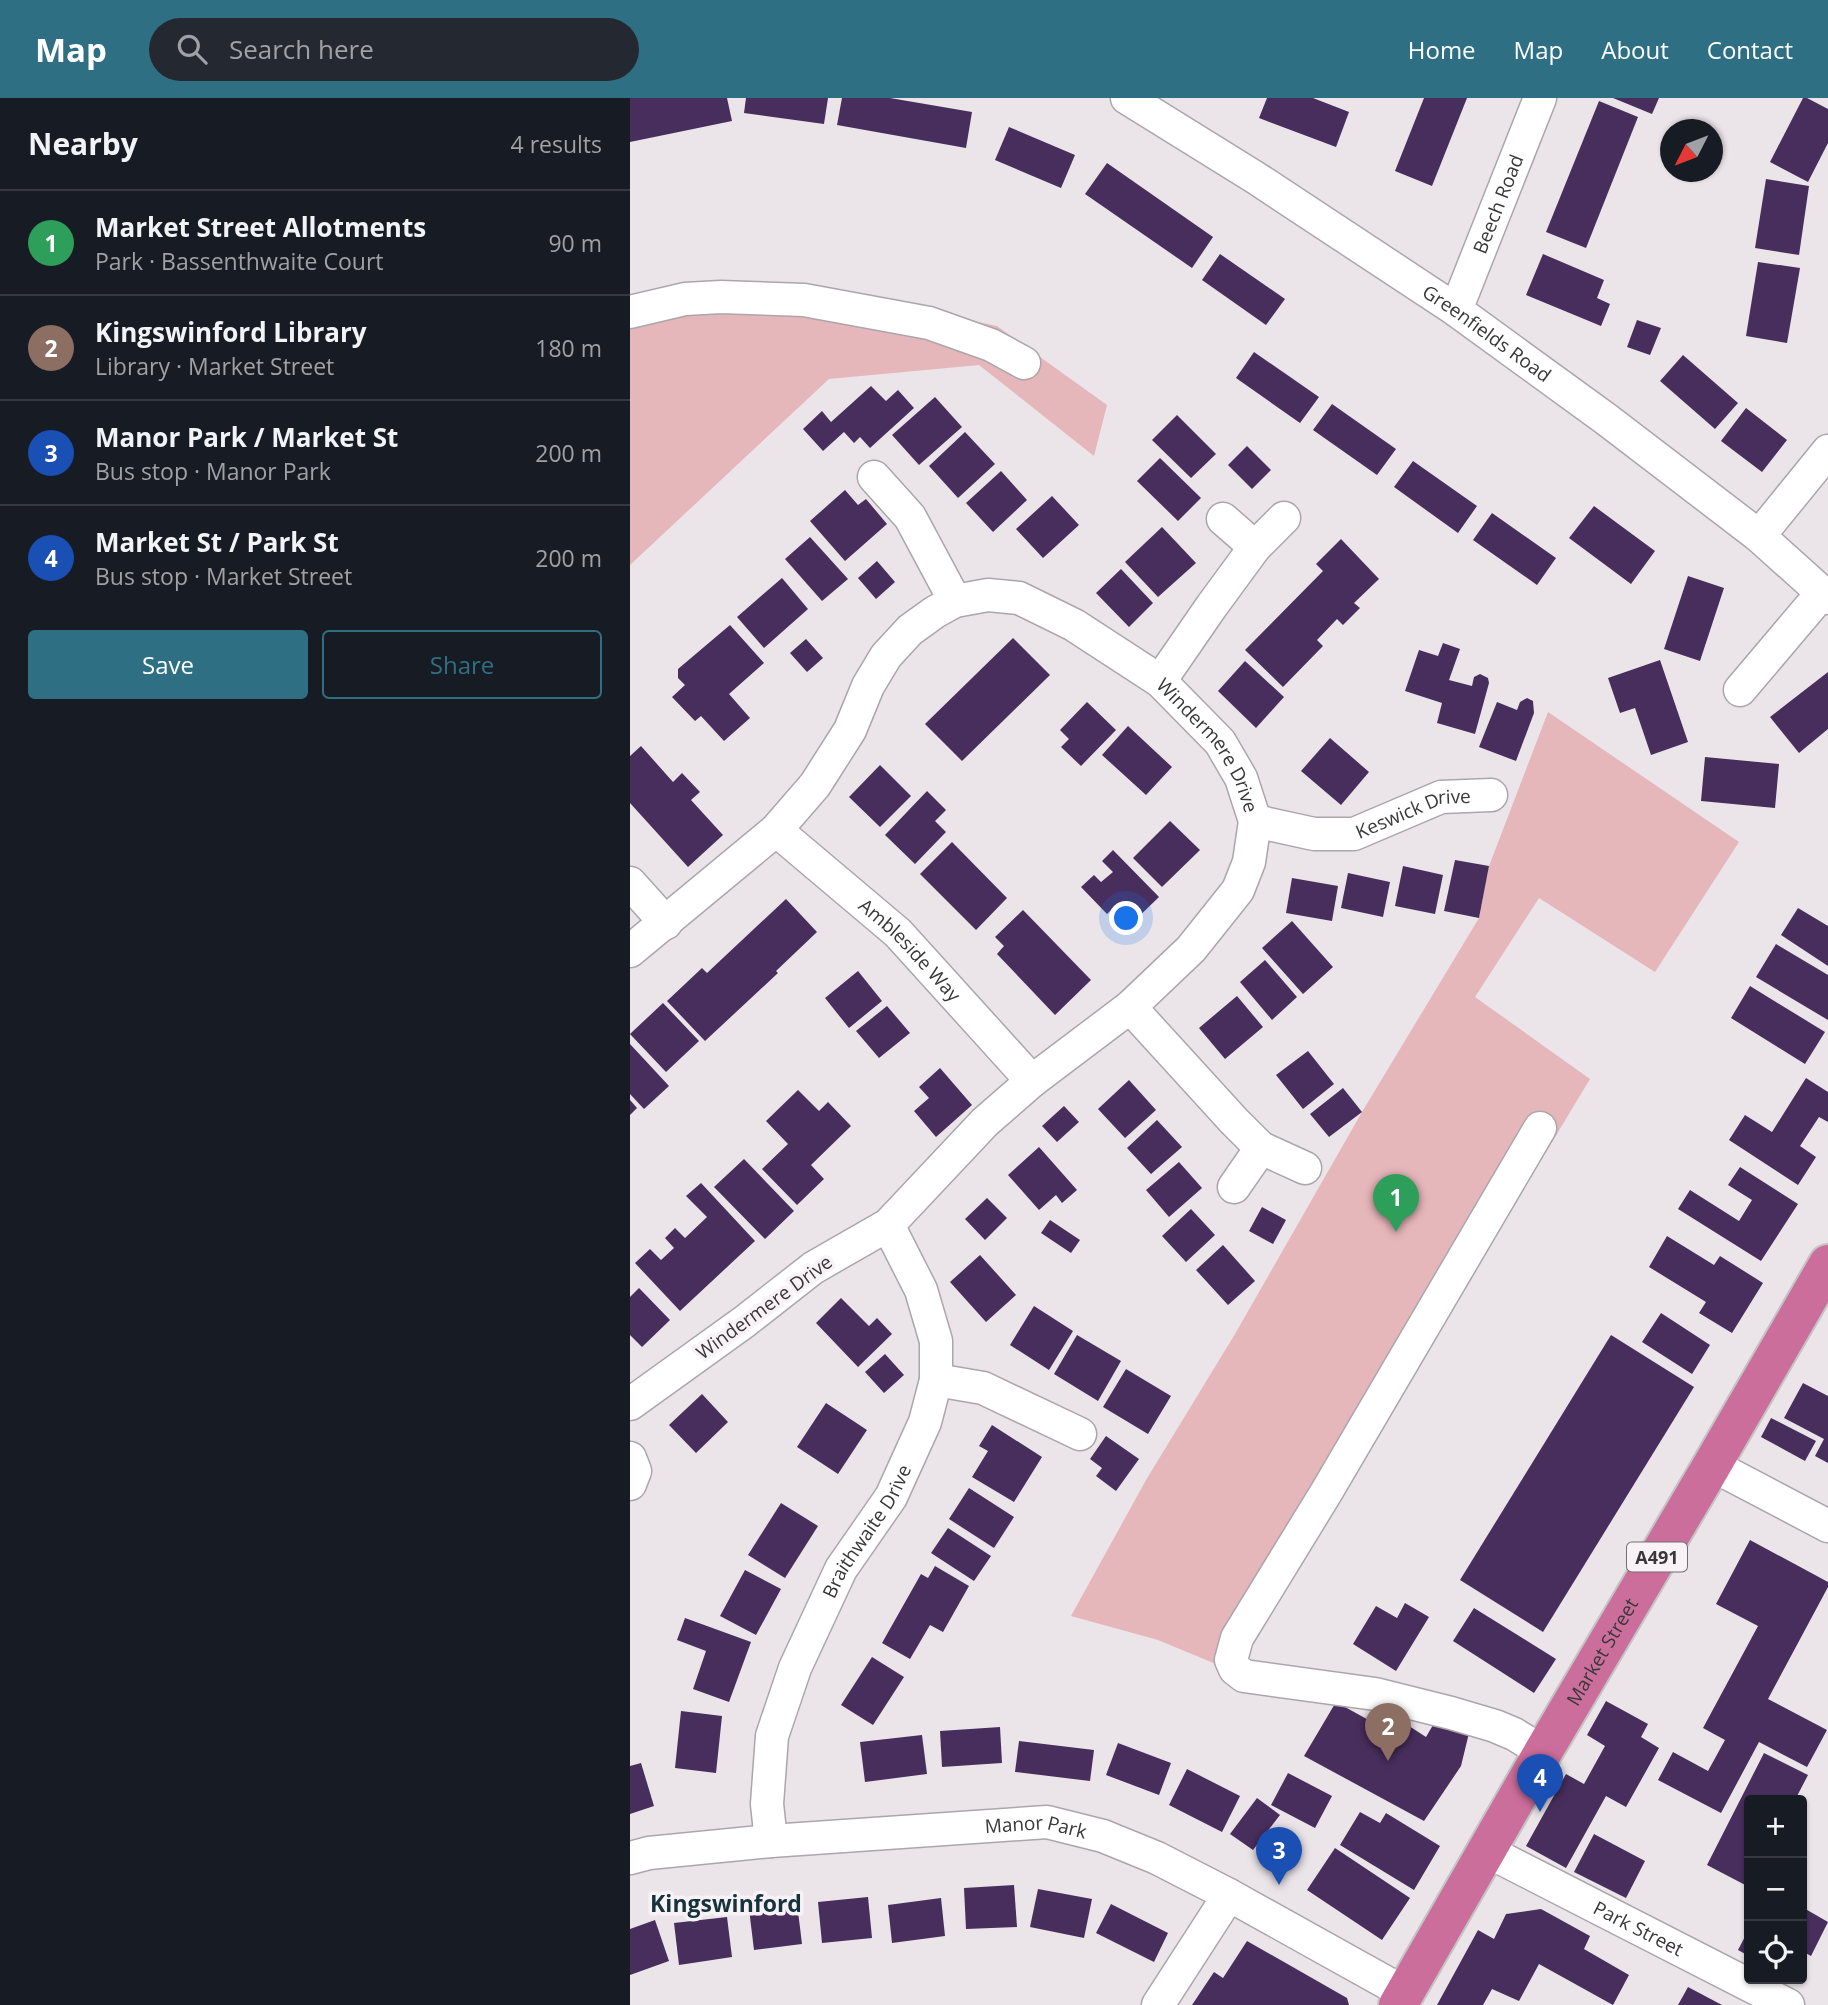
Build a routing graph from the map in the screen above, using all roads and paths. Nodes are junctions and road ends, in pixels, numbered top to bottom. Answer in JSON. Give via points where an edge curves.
{"nodes":[{"id":1,"x":1127,"y":98,"type":"edge"},
{"id":2,"x":1540,"y":98,"type":"edge"},
{"id":3,"x":1456,"y":310,"type":"junction"},
{"id":4,"x":630,"y":312,"type":"edge"},
{"id":5,"x":1024,"y":363,"type":"dead end"},
{"id":6,"x":1828,"y":451,"type":"edge"},
{"id":7,"x":874,"y":477,"type":"dead end"},
{"id":8,"x":1284,"y":518,"type":"dead end"},
{"id":9,"x":1223,"y":519,"type":"dead end"},
{"id":10,"x":1759,"y":536,"type":"junction"},
{"id":11,"x":1255,"y":547,"type":"junction"},
{"id":12,"x":1825,"y":596,"type":"edge"},
{"id":13,"x":955,"y":601,"type":"junction"},
{"id":14,"x":1160,"y":681,"type":"junction"},
{"id":15,"x":1740,"y":690,"type":"dead end"},
{"id":16,"x":1491,"y":795,"type":"dead end"},
{"id":17,"x":1255,"y":821,"type":"junction"},
{"id":18,"x":776,"y":830,"type":"junction"},
{"id":19,"x":630,"y":883,"type":"edge"},
{"id":20,"x":666,"y":923,"type":"junction"},
{"id":21,"x":630,"y":951,"type":"edge"},
{"id":22,"x":1130,"y":1007,"type":"junction"},
{"id":23,"x":1032,"y":1081,"type":"junction"},
{"id":24,"x":1540,"y":1128,"type":"dead end"},
{"id":25,"x":1261,"y":1148,"type":"junction"},
{"id":26,"x":1305,"y":1168,"type":"dead end"},
{"id":27,"x":1234,"y":1187,"type":"dead end"},
{"id":28,"x":888,"y":1225,"type":"junction"},
{"id":29,"x":1828,"y":1264,"type":"edge"},
{"id":30,"x":936,"y":1380,"type":"junction"},
{"id":31,"x":630,"y":1404,"type":"edge"},
{"id":32,"x":1080,"y":1434,"type":"dead end"},
{"id":33,"x":630,"y":1458,"type":"edge"},
{"id":34,"x":1712,"y":1465,"type":"junction"},
{"id":35,"x":630,"y":1484,"type":"edge"},
{"id":36,"x":1828,"y":1526,"type":"edge"},
{"id":37,"x":1543,"y":1752,"type":"junction"},
{"id":38,"x":771,"y":1841,"type":"junction"},
{"id":39,"x":1487,"y":1851,"type":"junction"},
{"id":40,"x":630,"y":1857,"type":"edge"},
{"id":41,"x":1229,"y":1895,"type":"junction"},
{"id":42,"x":1401,"y":1999,"type":"edge"},
{"id":43,"x":1158,"y":2005,"type":"edge"},
{"id":44,"x":1788,"y":2005,"type":"edge"}],
"edges":[{"from":1,"to":3,"type":"street","name":"Greenfields Road"},
{"from":2,"to":3,"type":"street","name":"Beech Road"},
{"from":3,"to":10,"type":"street","name":"Greenfields Road"},
{"from":4,"to":5,"type":"street","via":[[685,299],[804,300],[929,323],[992,345]]},
{"from":6,"to":10,"type":"street"},
{"from":7,"to":13,"type":"street","via":[[911,517]]},
{"from":8,"to":11,"type":"street"},
{"from":9,"to":11,"type":"street"},
{"from":10,"to":12,"type":"street","name":"Greenfields Road"},
{"from":11,"to":14,"type":"street"},
{"from":12,"to":15,"type":"street"},
{"from":13,"to":14,"type":"street","name":"Windermere Drive","via":[[988,595],[1018,598],[1074,625]]},
{"from":13,"to":18,"type":"street","name":"Windermere Drive","via":[[910,630],[886,656],[850,730],[815,785]]},
{"from":14,"to":17,"type":"street","name":"Windermere Drive","via":[[1220,742],[1241,778]]},
{"from":16,"to":17,"type":"street","name":"Keswick Drive","via":[[1441,797],[1354,834],[1314,834]]},
{"from":17,"to":22,"type":"street","name":"Windermere Drive","via":[[1249,862],[1238,890],[1191,949]]},
{"from":18,"to":20,"type":"street","name":"Windermere Drive"},
{"from":18,"to":23,"type":"street","name":"Ambleside Way","via":[[898,933]]},
{"from":19,"to":20,"type":"street"},
{"from":20,"to":21,"type":"street","name":"Windermere Drive"},
{"from":22,"to":23,"type":"street","name":"Windermere Drive"},
{"from":22,"to":25,"type":"street"},
{"from":23,"to":28,"type":"street","name":"Windermere Drive","via":[[985,1122]]},
{"from":24,"to":37,"type":"street","via":[[1237,1638],[1231,1660],[1244,1676],[1375,1694],[1451,1713],[1514,1734]]},
{"from":25,"to":26,"type":"street"},
{"from":25,"to":27,"type":"street"},
{"from":28,"to":30,"type":"street","name":"Braithwaite Drive","via":[[925,1302],[936,1341]]},
{"from":28,"to":31,"type":"street","name":"Windermere Drive","via":[[813,1268]]},
{"from":29,"to":34,"type":"highway","name":"Market Street","number":"A491"},
{"from":30,"to":32,"type":"street","via":[[983,1388]]},
{"from":30,"to":38,"type":"street","name":"Braithwaite Drive","via":[[925,1422],[891,1497],[841,1569],[795,1668],[772,1735],[767,1804]]},
{"from":33,"to":35,"type":"street","via":[[635,1471]]},
{"from":34,"to":36,"type":"street"},
{"from":34,"to":37,"type":"highway","name":"Market Street","number":"A491"},
{"from":37,"to":39,"type":"highway","name":"Market Street","number":"A491"},
{"from":38,"to":40,"type":"street","name":"Manor Park"},
{"from":38,"to":41,"type":"street","name":"Manor Park","via":[[1046,1822],[1103,1836]]},
{"from":39,"to":42,"type":"highway","name":"Market Street","number":"A491"},
{"from":39,"to":44,"type":"street","name":"Park Street"},
{"from":41,"to":42,"type":"street","name":"Manor Park"},
{"from":41,"to":43,"type":"street"}]}
